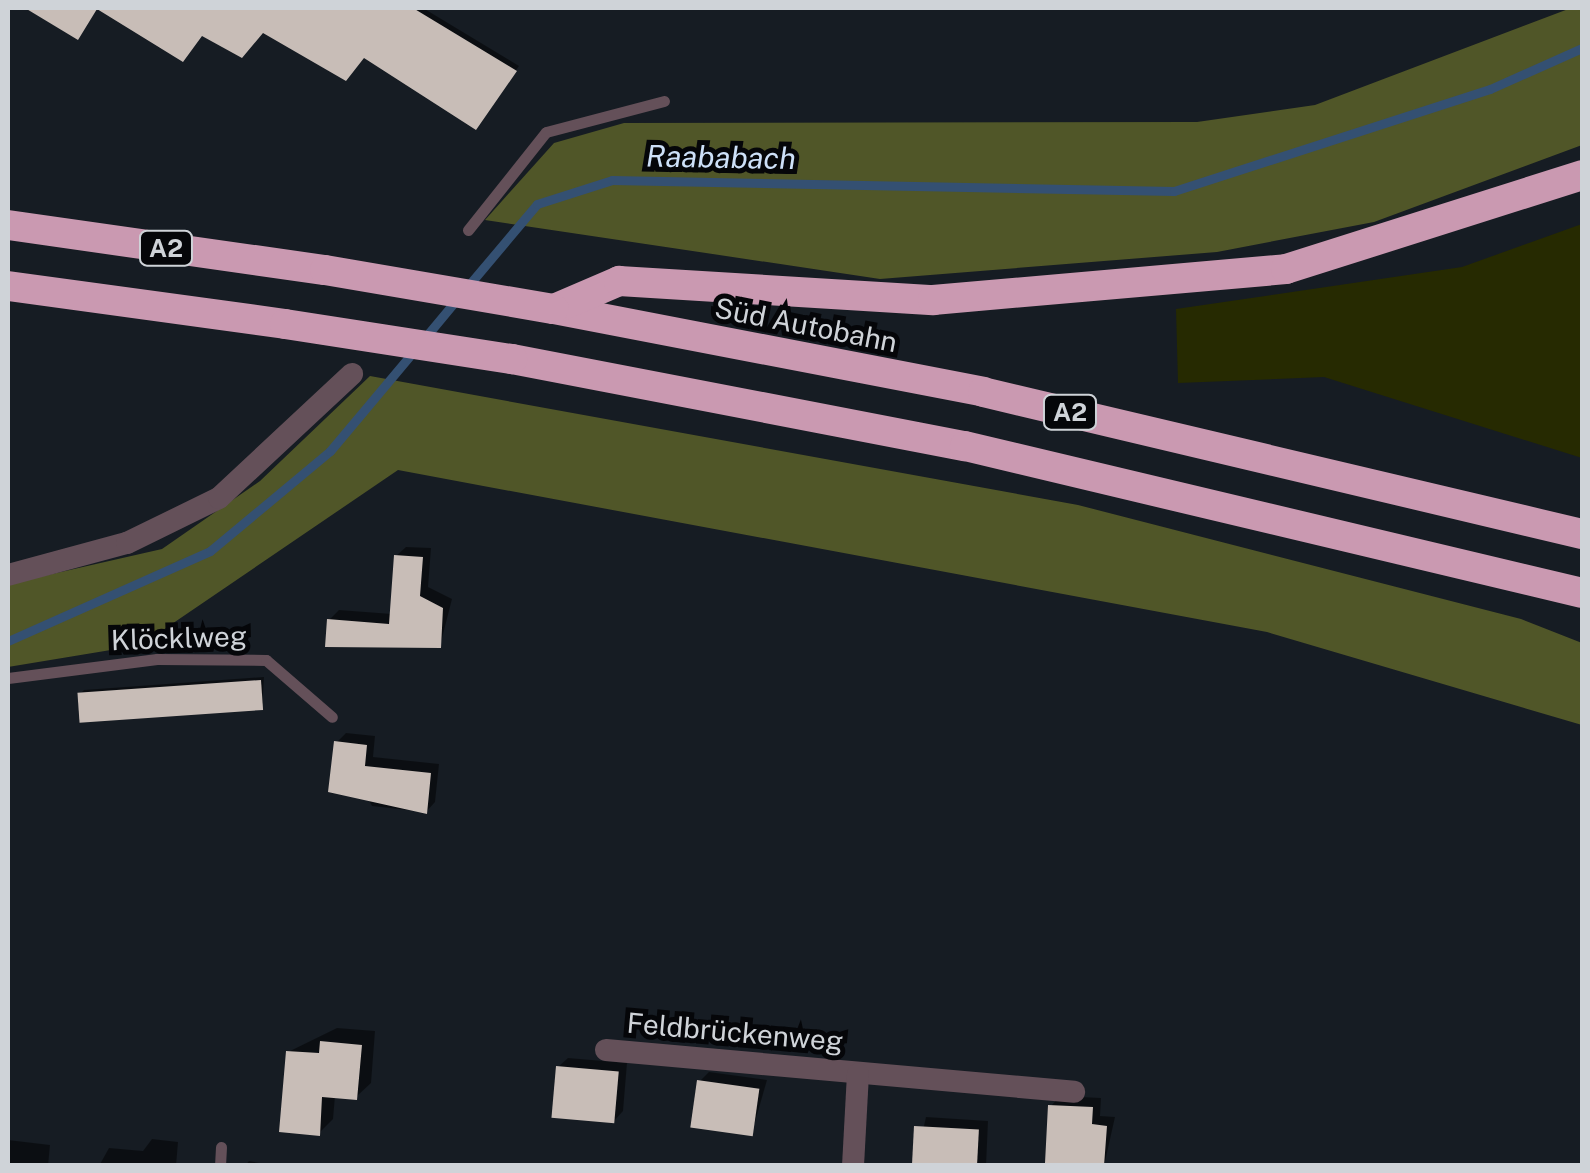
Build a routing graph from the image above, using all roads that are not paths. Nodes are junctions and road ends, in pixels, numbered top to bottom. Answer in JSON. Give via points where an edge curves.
{"nodes":[{"id":1,"x":664,"y":101,"type":"dead end"},
{"id":2,"x":1582,"y":176,"type":"edge"},
{"id":3,"x":8,"y":225,"type":"edge"},
{"id":4,"x":468,"y":230,"type":"dead end"},
{"id":5,"x":8,"y":286,"type":"edge"},
{"id":6,"x":554,"y":309,"type":"junction"},
{"id":7,"x":352,"y":374,"type":"dead end"},
{"id":8,"x":1582,"y":534,"type":"edge"},
{"id":9,"x":1487,"y":570,"type":"junction"},
{"id":10,"x":8,"y":575,"type":"edge"},
{"id":11,"x":1582,"y":593,"type":"edge"},
{"id":12,"x":1582,"y":613,"type":"edge"},
{"id":13,"x":8,"y":678,"type":"edge"},
{"id":14,"x":332,"y":717,"type":"dead end"},
{"id":15,"x":606,"y":1050,"type":"dead end"},
{"id":16,"x":858,"y":1074,"type":"junction"},
{"id":17,"x":1074,"y":1092,"type":"dead end"},
{"id":18,"x":222,"y":1147,"type":"dead end"},
{"id":19,"x":220,"y":1166,"type":"edge"},
{"id":20,"x":853,"y":1166,"type":"edge"}],
"edges":[{"from":1,"to":4,"type":"lane","via":[[546,132]]},
{"from":2,"to":6,"type":"highway","via":[[1286,269],[934,300],[620,281]]},
{"from":3,"to":6,"type":"highway","name":"Süd Autobahn","number":"A2","bridge":true},
{"from":5,"to":9,"type":"highway","number":"A2","bridge":true,"via":[[512,358],[965,446]]},
{"from":6,"to":8,"type":"highway","name":"Süd Autobahn","number":"A2","via":[[983,392]]},
{"from":7,"to":10,"type":"street","via":[[219,498],[128,543]]},
{"from":9,"to":11,"type":"highway","number":"A2"},
{"from":9,"to":12,"type":"highway"},
{"from":13,"to":14,"type":"lane","name":"Klöcklweg","via":[[158,659],[266,660]]},
{"from":15,"to":16,"type":"street","name":"Feldbrückenweg"},
{"from":16,"to":17,"type":"street","name":"Feldbrückenweg"},
{"from":16,"to":20,"type":"street","name":"Feldbrückenweg"},
{"from":18,"to":19,"type":"lane"}]}
